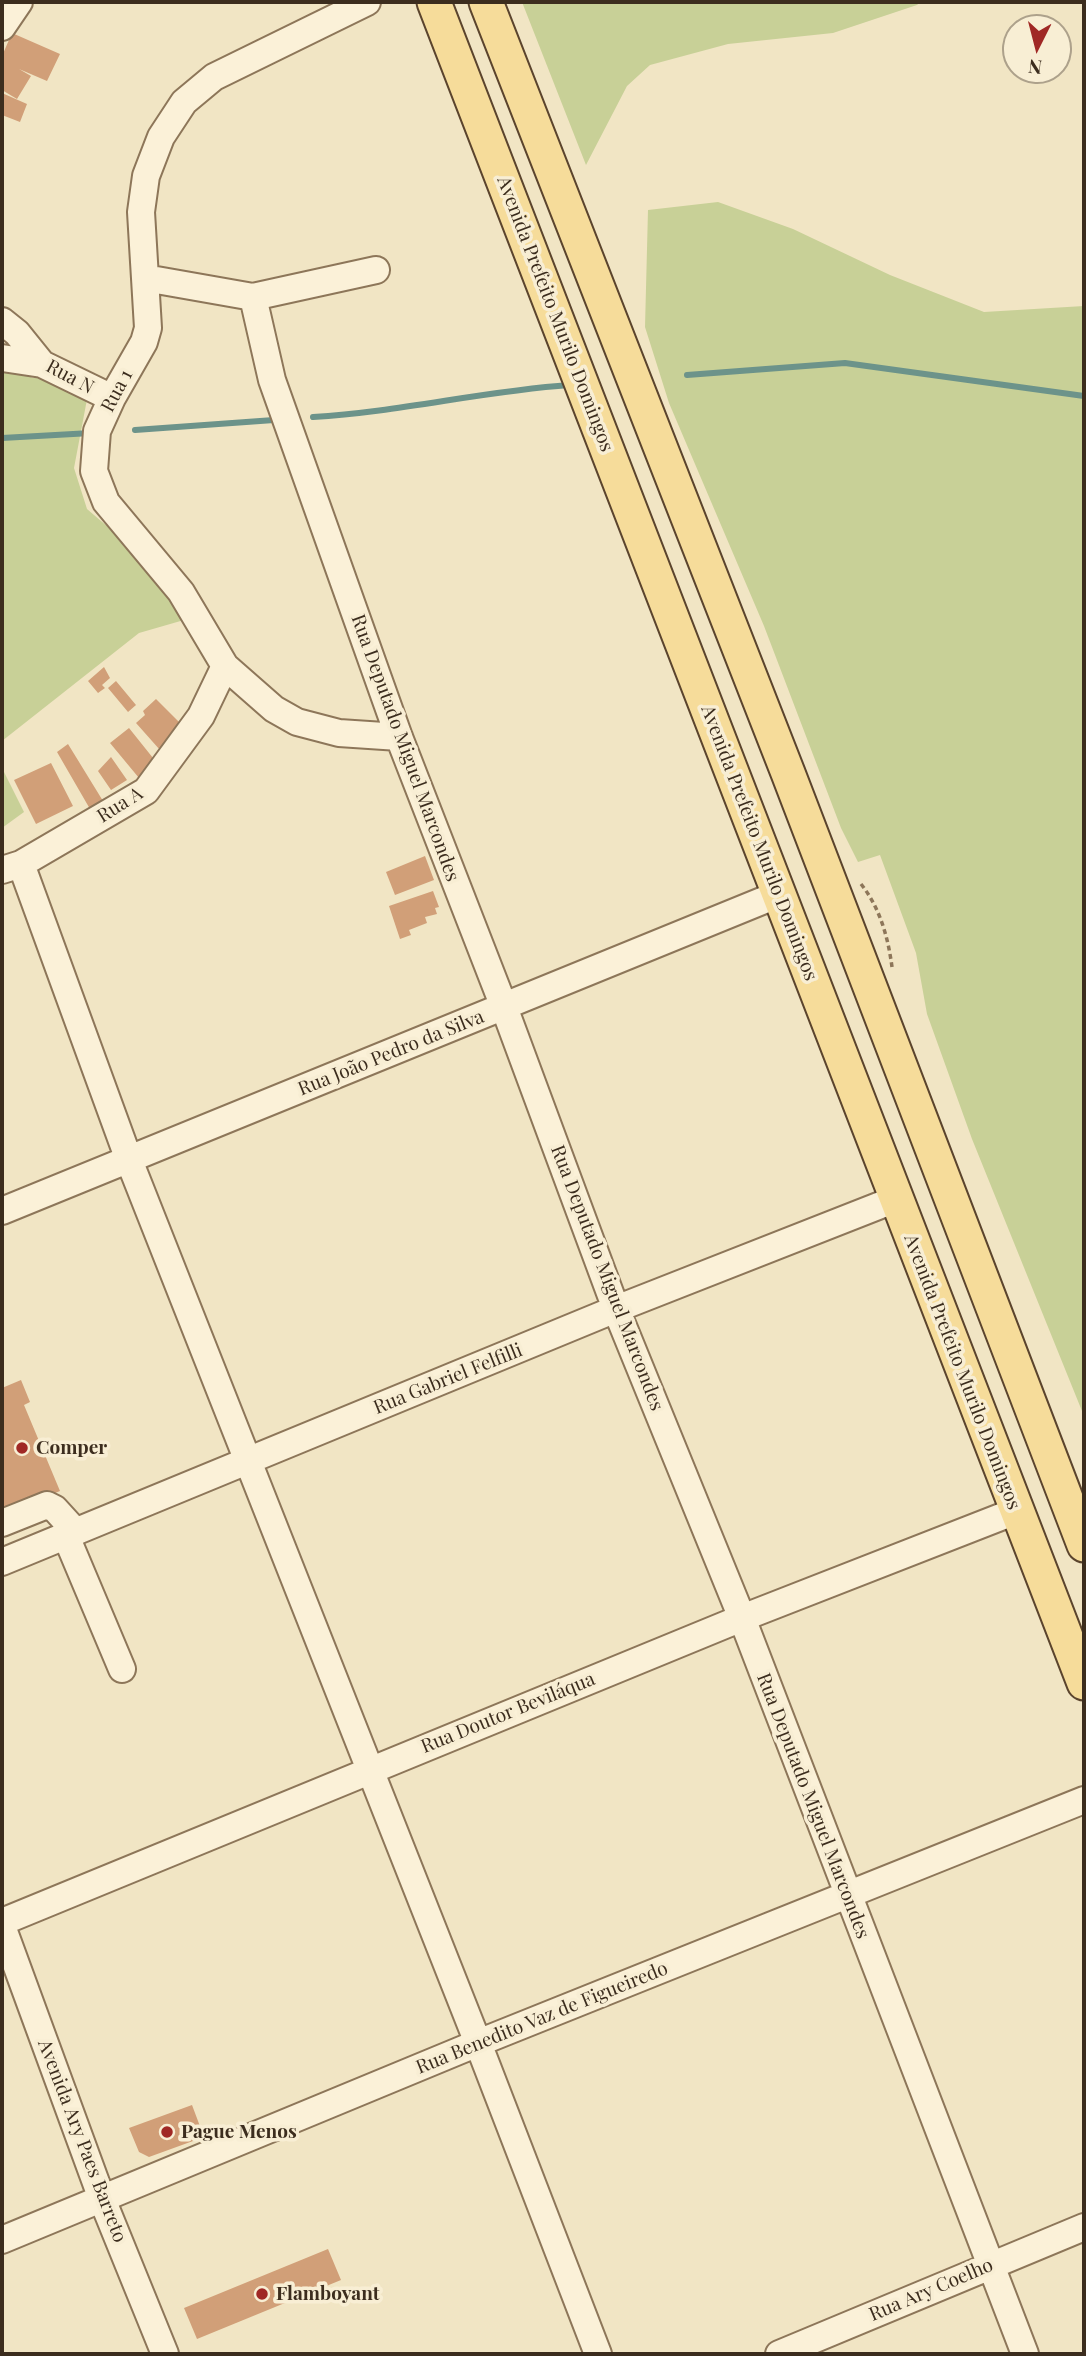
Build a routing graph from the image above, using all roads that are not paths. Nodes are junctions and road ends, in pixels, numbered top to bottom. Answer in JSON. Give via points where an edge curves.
{"nodes":[{"id":1,"x":19,"y":2,"type":"edge"},
{"id":2,"x":367,"y":2,"type":"edge"},
{"id":3,"x":434,"y":2,"type":"edge"},
{"id":4,"x":486,"y":2,"type":"edge"},
{"id":5,"x":2,"y":27,"type":"edge"},
{"id":6,"x":376,"y":270,"type":"dead end"},
{"id":7,"x":145,"y":278,"type":"junction"},
{"id":8,"x":253,"y":297,"type":"junction"},
{"id":9,"x":2,"y":321,"type":"edge"},
{"id":10,"x":2,"y":358,"type":"edge"},
{"id":11,"x":42,"y":364,"type":"junction"},
{"id":12,"x":112,"y":398,"type":"junction"},
{"id":13,"x":225,"y":666,"type":"junction"},
{"id":14,"x":399,"y":737,"type":"junction"},
{"id":15,"x":11,"y":867,"type":"edge"},
{"id":16,"x":779,"y":894,"type":"junction"},
{"id":17,"x":504,"y":1007,"type":"junction"},
{"id":18,"x":129,"y":1160,"type":"junction"},
{"id":19,"x":896,"y":1199,"type":"junction"},
{"id":20,"x":2,"y":1211,"type":"edge"},
{"id":21,"x":616,"y":1309,"type":"junction"},
{"id":22,"x":247,"y":1462,"type":"junction"},
{"id":23,"x":1016,"y":1511,"type":"junction"},
{"id":24,"x":2,"y":1523,"type":"edge"},
{"id":25,"x":71,"y":1534,"type":"junction"},
{"id":26,"x":1084,"y":1545,"type":"edge"},
{"id":27,"x":2,"y":1562,"type":"edge"},
{"id":28,"x":741,"y":1618,"type":"junction"},
{"id":29,"x":122,"y":1669,"type":"dead end"},
{"id":30,"x":1084,"y":1684,"type":"edge"},
{"id":31,"x":370,"y":1769,"type":"junction"},
{"id":32,"x":1084,"y":1800,"type":"edge"},
{"id":33,"x":847,"y":1895,"type":"junction"},
{"id":34,"x":2,"y":1924,"type":"edge"},
{"id":35,"x":478,"y":2043,"type":"junction"},
{"id":36,"x":103,"y":2199,"type":"junction"},
{"id":37,"x":1084,"y":2227,"type":"edge"},
{"id":38,"x":2,"y":2240,"type":"edge"},
{"id":39,"x":990,"y":2265,"type":"junction"},
{"id":40,"x":164,"y":2354,"type":"edge"},
{"id":41,"x":598,"y":2354,"type":"edge"},
{"id":42,"x":779,"y":2354,"type":"edge"},
{"id":43,"x":1025,"y":2354,"type":"edge"}],
"edges":[{"from":1,"to":5,"type":"street"},
{"from":2,"to":7,"type":"street","name":"Rua 1","via":[[214,77],[184,102],[160,137],[146,176],[141,212]]},
{"from":3,"to":16,"type":"main road","name":"Avenida Prefeito Murilo Domingos"},
{"from":4,"to":26,"type":"main road"},
{"from":6,"to":8,"type":"street"},
{"from":7,"to":8,"type":"street"},
{"from":7,"to":12,"type":"street","name":"Rua 1","via":[[148,328]]},
{"from":8,"to":14,"type":"street","name":"Rua Deputado Miguel Marcondes","via":[[272,380]]},
{"from":9,"to":11,"type":"street","name":"Rua N","via":[[18,333]]},
{"from":10,"to":11,"type":"street"},
{"from":11,"to":12,"type":"street","name":"Rua N"},
{"from":12,"to":13,"type":"street","name":"Rua 1","via":[[97,431],[94,471],[106,502],[181,592]]},
{"from":13,"to":14,"type":"street","name":"Rua 1","via":[[274,709],[297,722],[339,733]]},
{"from":13,"to":15,"type":"street","name":"Rua A","via":[[201,716],[146,791]]},
{"from":14,"to":17,"type":"street","name":"Rua Deputado Miguel Marcondes"},
{"from":15,"to":18,"type":"street"},
{"from":16,"to":17,"type":"street","name":"Rua João Pedro da Silva"},
{"from":16,"to":19,"type":"main road","name":"Avenida Prefeito Murilo Domingos"},
{"from":17,"to":18,"type":"street","name":"Rua João Pedro da Silva"},
{"from":17,"to":21,"type":"street","name":"Rua Deputado Miguel Marcondes"},
{"from":18,"to":20,"type":"street","name":"Rua João Pedro da Silva"},
{"from":18,"to":22,"type":"street"},
{"from":19,"to":21,"type":"street","name":"Rua Gabriel Felfilli"},
{"from":19,"to":23,"type":"main road","name":"Avenida Prefeito Murilo Domingos"},
{"from":21,"to":22,"type":"street","name":"Rua Gabriel Felfilli"},
{"from":21,"to":28,"type":"street","name":"Rua Deputado Miguel Marcondes"},
{"from":22,"to":25,"type":"street","name":"Rua Gabriel Felfilli"},
{"from":22,"to":31,"type":"street"},
{"from":23,"to":28,"type":"street","name":"Rua Doutor Beviláqua"},
{"from":23,"to":30,"type":"main road","name":"Avenida Prefeito Murilo Domingos"},
{"from":24,"to":25,"type":"street","via":[[47,1506],[55,1508]]},
{"from":25,"to":27,"type":"street","name":"Rua Gabriel Felfilli"},
{"from":25,"to":29,"type":"street"},
{"from":28,"to":31,"type":"street","name":"Rua Doutor Beviláqua"},
{"from":28,"to":33,"type":"street","name":"Rua Deputado Miguel Marcondes"},
{"from":31,"to":34,"type":"street","name":"Rua Doutor Beviláqua"},
{"from":31,"to":35,"type":"street"},
{"from":32,"to":33,"type":"street","name":"Rua Benedito Vaz de Figueiredo"},
{"from":33,"to":35,"type":"street","name":"Rua Benedito Vaz de Figueiredo"},
{"from":33,"to":39,"type":"street","name":"Rua Deputado Miguel Marcondes"},
{"from":34,"to":36,"type":"street","name":"Avenida Ary Paes Barreto"},
{"from":35,"to":36,"type":"street","name":"Rua Benedito Vaz de Figueiredo"},
{"from":35,"to":41,"type":"street"},
{"from":36,"to":38,"type":"street","name":"Rua Benedito Vaz de Figueiredo"},
{"from":36,"to":40,"type":"street","name":"Avenida Ary Paes Barreto"},
{"from":37,"to":39,"type":"street","name":"Rua Ary Coelho"},
{"from":39,"to":42,"type":"street","name":"Rua Ary Coelho"},
{"from":39,"to":43,"type":"street","name":"Rua Deputado Miguel Marcondes"}]}
